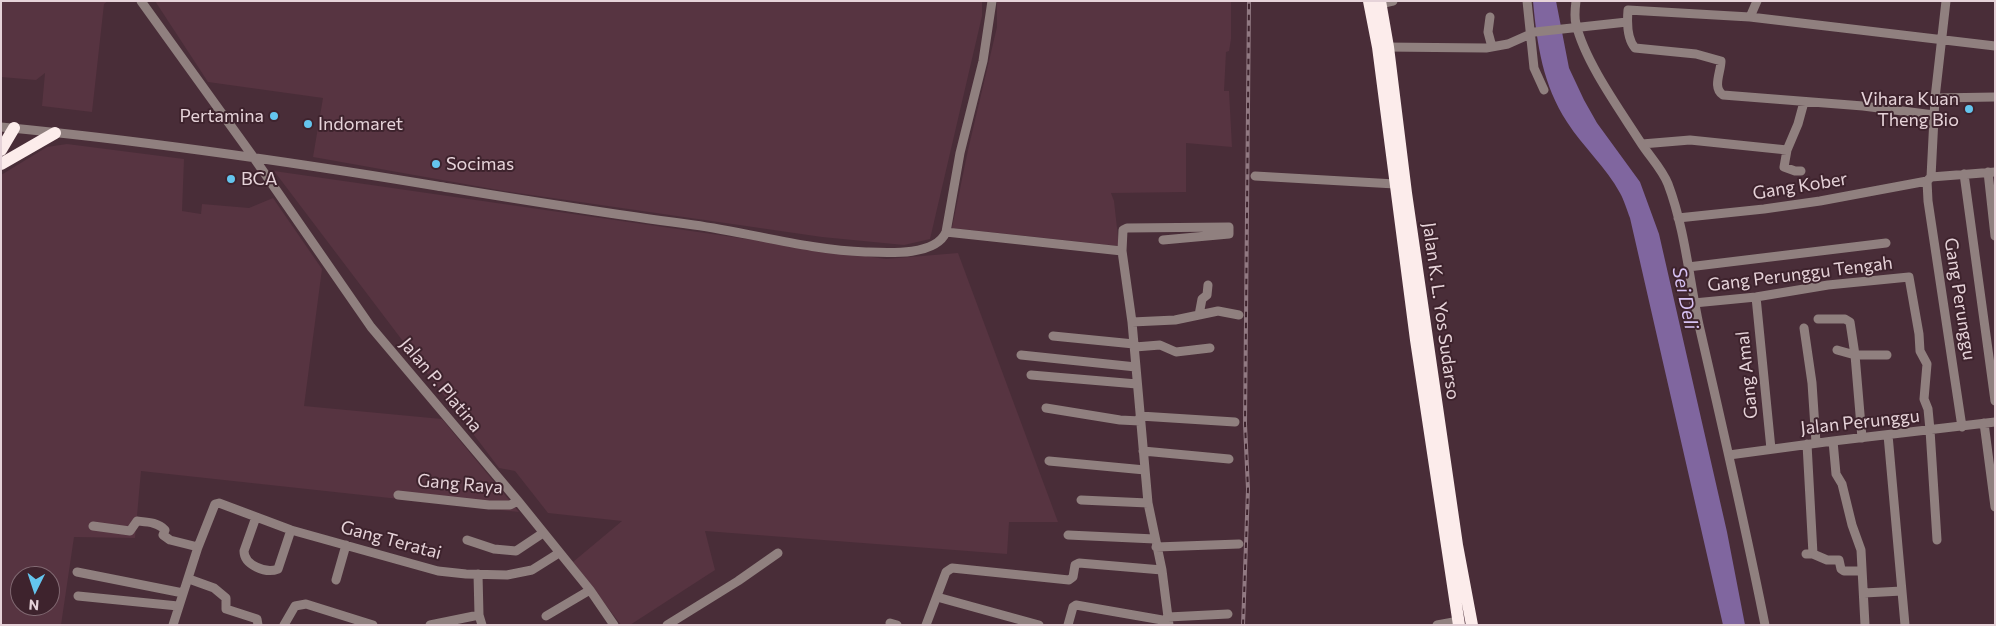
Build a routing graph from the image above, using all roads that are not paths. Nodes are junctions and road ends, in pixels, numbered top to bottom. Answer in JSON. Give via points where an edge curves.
{"nodes":[{"id":1,"x":141,"y":1,"type":"edge"},
{"id":2,"x":992,"y":1,"type":"edge"},
{"id":3,"x":1527,"y":1,"type":"edge"},
{"id":4,"x":1576,"y":1,"type":"edge"},
{"id":5,"x":1758,"y":1,"type":"edge"},
{"id":6,"x":1946,"y":1,"type":"edge"},
{"id":7,"x":1380,"y":2,"type":"edge"},
{"id":8,"x":1626,"y":5,"type":"edge"},
{"id":9,"x":1490,"y":17,"type":"dead end"},
{"id":10,"x":1750,"y":17,"type":"junction"},
{"id":11,"x":1627,"y":22,"type":"junction"},
{"id":12,"x":1577,"y":28,"type":"junction"},
{"id":13,"x":1532,"y":33,"type":"junction"},
{"id":14,"x":1942,"y":41,"type":"junction"},
{"id":15,"x":1995,"y":46,"type":"edge"},
{"id":16,"x":1383,"y":47,"type":"junction"},
{"id":17,"x":1492,"y":47,"type":"junction"},
{"id":18,"x":1544,"y":90,"type":"dead end"},
{"id":19,"x":1995,"y":97,"type":"edge"},
{"id":20,"x":1935,"y":98,"type":"junction"},
{"id":21,"x":1804,"y":102,"type":"junction"},
{"id":22,"x":1934,"y":115,"type":"junction"},
{"id":23,"x":8,"y":127,"type":"edge"},
{"id":24,"x":55,"y":133,"type":"junction"},
{"id":25,"x":1642,"y":144,"type":"junction"},
{"id":26,"x":1,"y":150,"type":"edge"},
{"id":27,"x":1787,"y":150,"type":"junction"},
{"id":28,"x":254,"y":158,"type":"junction"},
{"id":29,"x":1,"y":164,"type":"edge"},
{"id":30,"x":1801,"y":171,"type":"dead end"},
{"id":31,"x":1991,"y":172,"type":"edge"},
{"id":32,"x":1964,"y":174,"type":"junction"},
{"id":33,"x":1255,"y":176,"type":"dead end"},
{"id":34,"x":1929,"y":179,"type":"junction"},
{"id":35,"x":1396,"y":184,"type":"junction"},
{"id":36,"x":1678,"y":218,"type":"junction"},
{"id":37,"x":946,"y":232,"type":"junction"},
{"id":38,"x":1995,"y":236,"type":"edge"},
{"id":39,"x":1163,"y":240,"type":"dead end"},
{"id":40,"x":1886,"y":243,"type":"dead end"},
{"id":41,"x":1122,"y":251,"type":"junction"},
{"id":42,"x":1688,"y":267,"type":"junction"},
{"id":43,"x":1208,"y":285,"type":"dead end"},
{"id":44,"x":1756,"y":297,"type":"junction"},
{"id":45,"x":1694,"y":303,"type":"junction"},
{"id":46,"x":1199,"y":314,"type":"junction"},
{"id":47,"x":1239,"y":315,"type":"dead end"},
{"id":48,"x":1818,"y":319,"type":"dead end"},
{"id":49,"x":1132,"y":322,"type":"junction"},
{"id":50,"x":1804,"y":328,"type":"dead end"},
{"id":51,"x":1053,"y":336,"type":"dead end"},
{"id":52,"x":1134,"y":345,"type":"junction"},
{"id":53,"x":1210,"y":348,"type":"dead end"},
{"id":54,"x":1837,"y":350,"type":"dead end"},
{"id":55,"x":1855,"y":354,"type":"junction"},
{"id":56,"x":1021,"y":355,"type":"dead end"},
{"id":57,"x":1887,"y":355,"type":"dead end"},
{"id":58,"x":1136,"y":367,"type":"junction"},
{"id":59,"x":1031,"y":376,"type":"dead end"},
{"id":60,"x":1137,"y":384,"type":"junction"},
{"id":61,"x":1995,"y":401,"type":"edge"},
{"id":62,"x":1046,"y":408,"type":"dead end"},
{"id":63,"x":1140,"y":418,"type":"junction"},
{"id":64,"x":1235,"y":422,"type":"dead end"},
{"id":65,"x":1995,"y":422,"type":"edge"},
{"id":66,"x":1984,"y":423,"type":"junction"},
{"id":67,"x":1962,"y":427,"type":"junction"},
{"id":68,"x":1930,"y":430,"type":"junction"},
{"id":69,"x":1888,"y":435,"type":"junction"},
{"id":70,"x":1862,"y":438,"type":"junction"},
{"id":71,"x":1833,"y":440,"type":"junction"},
{"id":72,"x":1811,"y":443,"type":"junction"},
{"id":73,"x":1771,"y":449,"type":"junction"},
{"id":74,"x":1143,"y":451,"type":"junction"},
{"id":75,"x":1729,"y":455,"type":"junction"},
{"id":76,"x":1229,"y":460,"type":"dead end"},
{"id":77,"x":1049,"y":461,"type":"dead end"},
{"id":78,"x":1145,"y":470,"type":"junction"},
{"id":79,"x":398,"y":495,"type":"dead end"},
{"id":80,"x":1081,"y":500,"type":"dead end"},
{"id":81,"x":518,"y":501,"type":"junction"},
{"id":82,"x":1148,"y":503,"type":"junction"},
{"id":83,"x":1995,"y":507,"type":"edge"},
{"id":84,"x":256,"y":517,"type":"junction"},
{"id":85,"x":93,"y":526,"type":"dead end"},
{"id":86,"x":291,"y":530,"type":"junction"},
{"id":87,"x":543,"y":533,"type":"junction"},
{"id":88,"x":1068,"y":534,"type":"dead end"},
{"id":89,"x":467,"y":540,"type":"dead end"},
{"id":90,"x":1937,"y":540,"type":"dead end"},
{"id":91,"x":1156,"y":543,"type":"junction"},
{"id":92,"x":1240,"y":544,"type":"dead end"},
{"id":93,"x":346,"y":545,"type":"junction"},
{"id":94,"x":198,"y":547,"type":"junction"},
{"id":95,"x":559,"y":553,"type":"junction"},
{"id":96,"x":778,"y":554,"type":"dead end"},
{"id":97,"x":1162,"y":570,"type":"junction"},
{"id":98,"x":1862,"y":571,"type":"junction"},
{"id":99,"x":77,"y":572,"type":"dead end"},
{"id":100,"x":478,"y":574,"type":"junction"},
{"id":101,"x":189,"y":579,"type":"junction"},
{"id":102,"x":336,"y":580,"type":"dead end"},
{"id":103,"x":590,"y":590,"type":"junction"},
{"id":104,"x":1902,"y":591,"type":"junction"},
{"id":105,"x":183,"y":593,"type":"junction"},
{"id":106,"x":1864,"y":593,"type":"junction"},
{"id":107,"x":78,"y":596,"type":"dead end"},
{"id":108,"x":937,"y":598,"type":"junction"},
{"id":109,"x":178,"y":606,"type":"junction"},
{"id":110,"x":1228,"y":614,"type":"dead end"},
{"id":111,"x":479,"y":615,"type":"junction"},
{"id":112,"x":546,"y":616,"type":"dead end"},
{"id":113,"x":1168,"y":621,"type":"edge"},
{"id":114,"x":610,"y":623,"type":"edge"},
{"id":115,"x":1459,"y":623,"type":"edge"},
{"id":116,"x":435,"y":624,"type":"edge"},
{"id":117,"x":173,"y":625,"type":"edge"},
{"id":118,"x":258,"y":625,"type":"edge"},
{"id":119,"x":284,"y":625,"type":"edge"},
{"id":120,"x":373,"y":625,"type":"edge"},
{"id":121,"x":482,"y":625,"type":"edge"},
{"id":122,"x":667,"y":625,"type":"edge"},
{"id":123,"x":926,"y":625,"type":"edge"},
{"id":124,"x":1039,"y":625,"type":"edge"},
{"id":125,"x":1068,"y":625,"type":"edge"},
{"id":126,"x":1437,"y":625,"type":"edge"},
{"id":127,"x":1472,"y":625,"type":"edge"},
{"id":128,"x":1765,"y":625,"type":"edge"},
{"id":129,"x":1865,"y":625,"type":"edge"},
{"id":130,"x":1905,"y":625,"type":"edge"}],
"edges":[{"from":1,"to":28,"type":"street","name":"Jalan P. Platina"},
{"from":2,"to":37,"type":"street","via":[[983,61],[960,152]]},
{"from":3,"to":13,"type":"street"},
{"from":4,"to":12,"type":"street"},
{"from":5,"to":10,"type":"street"},
{"from":6,"to":14,"type":"street","name":"Gang Perunggu"},
{"from":7,"to":16,"type":"highway","name":"Jalan K. L. Yos Sudarso"},
{"from":8,"to":10,"type":"street"},
{"from":8,"to":11,"type":"street"},
{"from":9,"to":17,"type":"street","via":[[1488,32]]},
{"from":10,"to":14,"type":"street"},
{"from":11,"to":12,"type":"street"},
{"from":11,"to":21,"type":"street","via":[[1635,48],[1696,54],[1721,61],[1717,88],[1723,95]]},
{"from":12,"to":13,"type":"street"},
{"from":12,"to":25,"type":"street","via":[[1599,76]]},
{"from":13,"to":17,"type":"street"},
{"from":13,"to":18,"type":"street","via":[[1534,68]]},
{"from":14,"to":15,"type":"street"},
{"from":14,"to":20,"type":"street","name":"Gang Perunggu"},
{"from":16,"to":17,"type":"street"},
{"from":16,"to":35,"type":"highway","name":"Jalan K. L. Yos Sudarso"},
{"from":16,"to":127,"type":"highway","name":"Jalan K. L. Yos Sudarso","via":[[1457,545]]},
{"from":19,"to":20,"type":"street"},
{"from":20,"to":22,"type":"street","name":"Gang Perunggu"},
{"from":21,"to":22,"type":"street"},
{"from":21,"to":27,"type":"street"},
{"from":22,"to":34,"type":"street","name":"Gang Perunggu"},
{"from":23,"to":24,"type":"street"},
{"from":23,"to":26,"type":"highway"},
{"from":24,"to":28,"type":"street"},
{"from":24,"to":29,"type":"highway"},
{"from":25,"to":27,"type":"street","via":[[1690,140]]},
{"from":25,"to":36,"type":"street","via":[[1667,183]]},
{"from":27,"to":30,"type":"street","via":[[1784,168]]},
{"from":28,"to":37,"type":"street","via":[[702,226],[829,249],[885,253],[918,250],[937,243]]},
{"from":28,"to":81,"type":"street","name":"Jalan P. Platina","via":[[371,327]]},
{"from":31,"to":32,"type":"street","name":"Gang Kober"},
{"from":31,"to":38,"type":"street"},
{"from":32,"to":34,"type":"street","name":"Gang Kober"},
{"from":32,"to":61,"type":"street"},
{"from":33,"to":35,"type":"street"},
{"from":34,"to":36,"type":"street","name":"Gang Kober","via":[[1820,201]]},
{"from":34,"to":67,"type":"street","name":"Gang Perunggu","via":[[1928,202]]},
{"from":35,"to":115,"type":"highway","name":"Jalan K. L. Yos Sudarso"},
{"from":36,"to":42,"type":"street"},
{"from":37,"to":41,"type":"street"},
{"from":39,"to":41,"type":"street","via":[[1229,234],[1229,227],[1127,228],[1122,233]]},
{"from":40,"to":42,"type":"street"},
{"from":41,"to":49,"type":"street"},
{"from":42,"to":45,"type":"street"},
{"from":43,"to":46,"type":"street"},
{"from":44,"to":45,"type":"street","name":"Gang Perunggu Tengah"},
{"from":44,"to":68,"type":"street","name":"Gang Perunggu Tengah","via":[[1828,285],[1909,278],[1920,351],[1927,364],[1924,399]]},
{"from":44,"to":73,"type":"street","name":"Gang Amal"},
{"from":45,"to":75,"type":"street"},
{"from":46,"to":47,"type":"street","via":[[1218,311]]},
{"from":46,"to":49,"type":"street","via":[[1175,320]]},
{"from":48,"to":55,"type":"street","via":[[1848,319]]},
{"from":49,"to":52,"type":"street"},
{"from":50,"to":72,"type":"street","via":[[1812,383]]},
{"from":51,"to":52,"type":"street"},
{"from":52,"to":53,"type":"street","via":[[1160,345],[1176,352]]},
{"from":52,"to":58,"type":"street"},
{"from":54,"to":55,"type":"street"},
{"from":55,"to":57,"type":"street"},
{"from":55,"to":70,"type":"street"},
{"from":56,"to":58,"type":"street"},
{"from":58,"to":60,"type":"street"},
{"from":59,"to":60,"type":"street"},
{"from":60,"to":63,"type":"street"},
{"from":62,"to":63,"type":"street","via":[[1120,420]]},
{"from":63,"to":64,"type":"street"},
{"from":63,"to":74,"type":"street"},
{"from":65,"to":66,"type":"street","name":"Jalan Perunggu"},
{"from":66,"to":67,"type":"street","name":"Jalan Perunggu"},
{"from":66,"to":83,"type":"street"},
{"from":67,"to":68,"type":"street","name":"Jalan Perunggu"},
{"from":68,"to":69,"type":"street","name":"Jalan Perunggu"},
{"from":68,"to":90,"type":"street"},
{"from":69,"to":70,"type":"street","name":"Jalan Perunggu"},
{"from":69,"to":104,"type":"street"},
{"from":70,"to":71,"type":"street","name":"Jalan Perunggu"},
{"from":71,"to":72,"type":"street","name":"Jalan Perunggu"},
{"from":71,"to":98,"type":"street","via":[[1836,474],[1860,544]]},
{"from":72,"to":73,"type":"street","name":"Jalan Perunggu"},
{"from":72,"to":98,"type":"street","via":[[1810,554],[1839,560],[1844,571]]},
{"from":73,"to":75,"type":"street","name":"Jalan Perunggu"},
{"from":74,"to":76,"type":"street"},
{"from":74,"to":78,"type":"street"},
{"from":75,"to":128,"type":"street"},
{"from":77,"to":78,"type":"street"},
{"from":78,"to":82,"type":"street"},
{"from":79,"to":81,"type":"street","name":"Gang Raya","via":[[489,505],[510,505]]},
{"from":80,"to":82,"type":"street"},
{"from":81,"to":87,"type":"street","name":"Jalan P. Platina"},
{"from":82,"to":91,"type":"street"},
{"from":84,"to":86,"type":"street","name":"Gang Teratai"},
{"from":84,"to":86,"type":"street","via":[[244,551],[244,556],[253,566],[278,569]]},
{"from":84,"to":94,"type":"street","name":"Gang Teratai","via":[[215,504]]},
{"from":85,"to":94,"type":"street","via":[[130,532],[137,521],[147,522],[162,527],[170,540]]},
{"from":86,"to":93,"type":"street","name":"Gang Teratai"},
{"from":87,"to":89,"type":"street","via":[[516,551],[494,549]]},
{"from":87,"to":95,"type":"street","name":"Jalan P. Platina"},
{"from":88,"to":91,"type":"street"},
{"from":91,"to":92,"type":"street"},
{"from":91,"to":97,"type":"street"},
{"from":93,"to":100,"type":"street","name":"Gang Teratai","via":[[438,571]]},
{"from":93,"to":102,"type":"street"},
{"from":94,"to":101,"type":"street"},
{"from":95,"to":100,"type":"street","name":"Gang Teratai","via":[[532,570],[507,575]]},
{"from":95,"to":103,"type":"street","name":"Jalan P. Platina"},
{"from":96,"to":122,"type":"street"},
{"from":97,"to":108,"type":"street","via":[[1079,563],[1069,580],[952,568],[946,572]]},
{"from":97,"to":113,"type":"street"},
{"from":98,"to":106,"type":"street"},
{"from":99,"to":105,"type":"street"},
{"from":100,"to":111,"type":"street"},
{"from":101,"to":105,"type":"street"},
{"from":101,"to":118,"type":"street","via":[[214,588],[226,598],[226,609],[257,619]]},
{"from":103,"to":112,"type":"street"},
{"from":103,"to":114,"type":"street","name":"Jalan P. Platina"},
{"from":104,"to":106,"type":"street"},
{"from":104,"to":130,"type":"street"},
{"from":105,"to":109,"type":"street"},
{"from":106,"to":129,"type":"street"},
{"from":107,"to":109,"type":"street"},
{"from":108,"to":123,"type":"street"},
{"from":108,"to":124,"type":"street"},
{"from":109,"to":117,"type":"street"},
{"from":110,"to":113,"type":"street"},
{"from":111,"to":116,"type":"street"},
{"from":111,"to":121,"type":"street"},
{"from":113,"to":125,"type":"street","via":[[1076,606]]},
{"from":115,"to":126,"type":"street"},
{"from":119,"to":120,"type":"street","via":[[295,606],[306,604]]}]}
